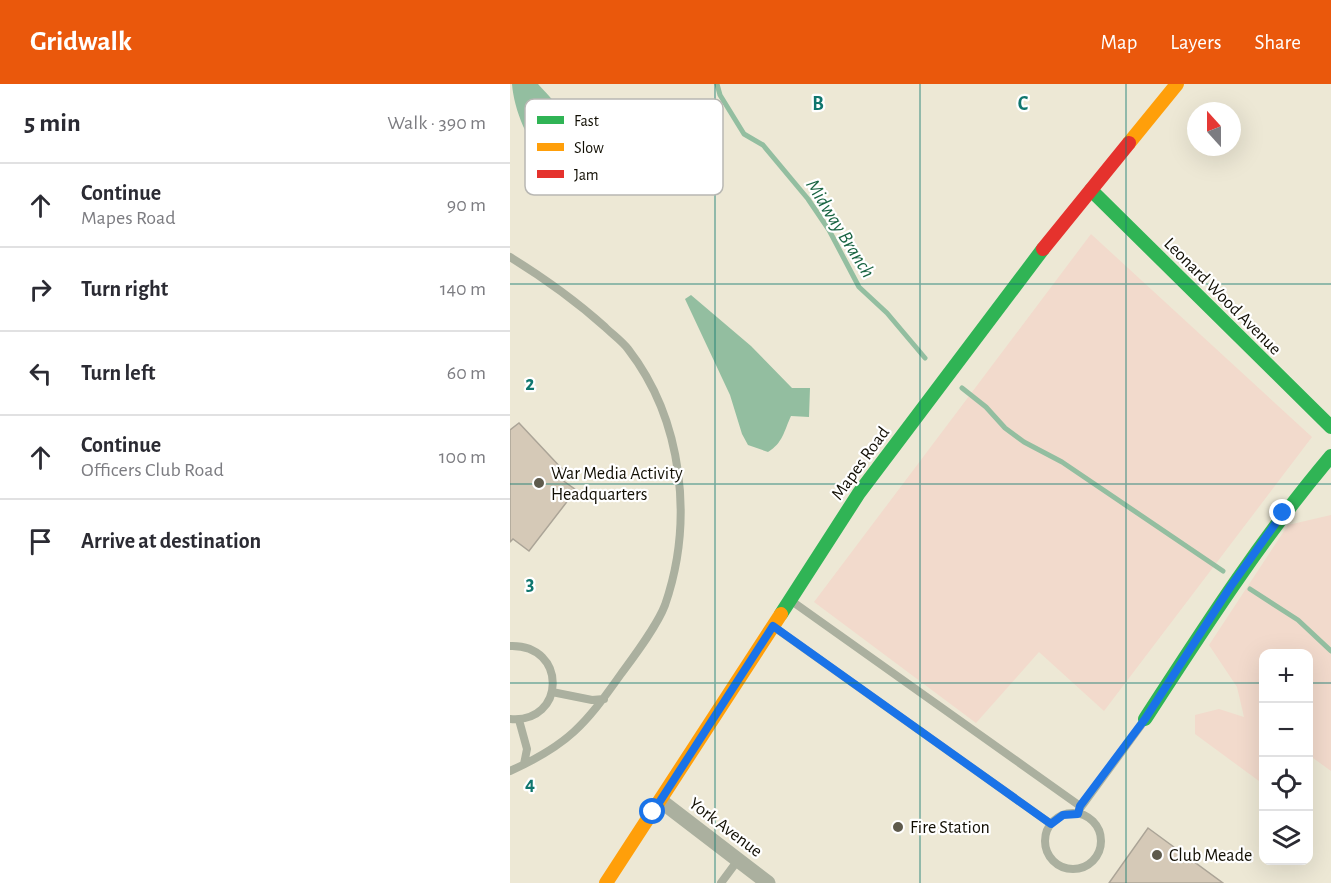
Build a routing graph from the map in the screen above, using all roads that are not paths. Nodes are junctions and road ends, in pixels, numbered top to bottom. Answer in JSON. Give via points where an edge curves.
{"nodes":[{"id":1,"x":1177,"y":85,"type":"edge"},
{"id":2,"x":1091,"y":190,"type":"junction"},
{"id":3,"x":510,"y":257,"type":"edge"},
{"id":4,"x":1331,"y":427,"type":"edge"},
{"id":5,"x":1331,"y":456,"type":"edge"},
{"id":6,"x":790,"y":600,"type":"junction"},
{"id":7,"x":773,"y":626,"type":"junction"},
{"id":8,"x":510,"y":646,"type":"edge"},
{"id":9,"x":552,"y":692,"type":"junction"},
{"id":10,"x":604,"y":699,"type":"junction"},
{"id":11,"x":510,"y":719,"type":"edge"},
{"id":12,"x":1145,"y":719,"type":"joint"},
{"id":13,"x":519,"y":720,"type":"junction"},
{"id":14,"x":524,"y":765,"type":"junction"},
{"id":15,"x":510,"y":771,"type":"edge"},
{"id":16,"x":661,"y":801,"type":"junction"},
{"id":17,"x":1079,"y":810,"type":"junction"},
{"id":18,"x":1051,"y":824,"type":"junction"},
{"id":19,"x":738,"y":860,"type":"junction"},
{"id":20,"x":606,"y":883,"type":"edge"},
{"id":21,"x":721,"y":883,"type":"edge"},
{"id":22,"x":768,"y":883,"type":"edge"}],
"edges":[{"from":1,"to":2,"type":"street","name":"Mapes Road"},
{"from":2,"to":4,"type":"street","name":"Leonard Wood Avenue"},
{"from":2,"to":6,"type":"street","name":"Mapes Road","via":[[1012,286],[859,493]]},
{"from":3,"to":10,"type":"lane","via":[[548,280],[628,348],[653,389],[670,432],[678,470],[681,517],[676,566],[664,607]]},
{"from":5,"to":12,"type":"street","via":[[1283,513],[1231,586]]},
{"from":6,"to":7,"type":"street","name":"Mapes Road"},
{"from":6,"to":17,"type":"lane"},
{"from":7,"to":16,"type":"street","name":"Mapes Road"},
{"from":7,"to":18,"type":"lane"},
{"from":8,"to":9,"type":"lane","via":[[532,649],[542,656],[553,676]]},
{"from":9,"to":10,"type":"lane"},
{"from":9,"to":13,"type":"lane","via":[[542,710]]},
{"from":10,"to":14,"type":"lane","via":[[566,741]]},
{"from":11,"to":13,"type":"lane"},
{"from":12,"to":17,"type":"lane"},
{"from":13,"to":14,"type":"lane","via":[[527,749]]},
{"from":14,"to":15,"type":"lane"},
{"from":16,"to":19,"type":"street","name":"York Avenue"},
{"from":16,"to":20,"type":"street","name":"Mapes Road"},
{"from":17,"to":18,"type":"lane"},
{"from":17,"to":18,"type":"lane","via":[[1094,822],[1101,842],[1098,853],[1083,867],[1061,867],[1052,860],[1045,840]]},
{"from":19,"to":21,"type":"lane"},
{"from":19,"to":22,"type":"street","name":"York Avenue"}]}
